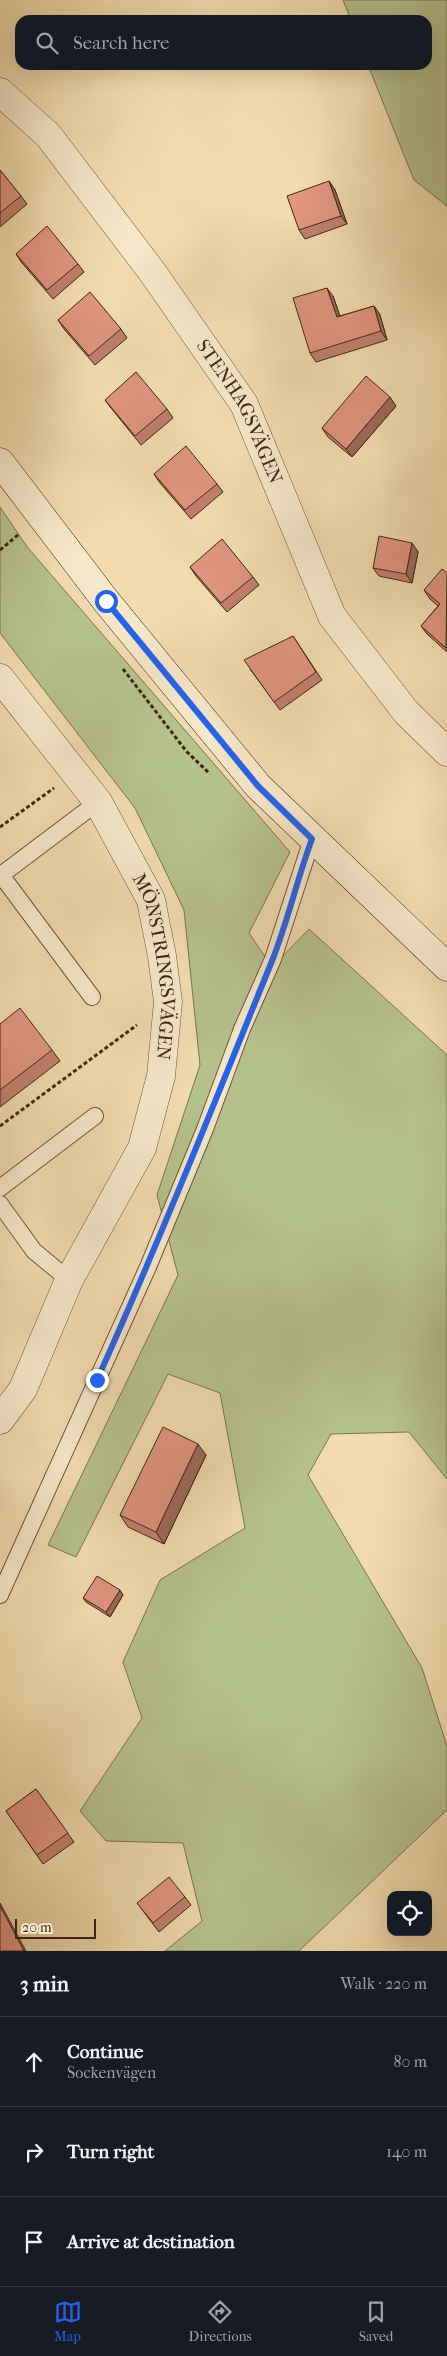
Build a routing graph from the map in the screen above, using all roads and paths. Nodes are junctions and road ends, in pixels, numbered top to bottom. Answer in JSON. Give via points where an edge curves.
{"nodes":[{"id":1,"x":0,"y":92,"type":"edge"},
{"id":2,"x":0,"y":462,"type":"edge"},
{"id":3,"x":19,"y":534,"type":"dead end"},
{"id":4,"x":0,"y":550,"type":"edge"},
{"id":5,"x":0,"y":678,"type":"edge"},
{"id":6,"x":447,"y":752,"type":"edge"},
{"id":7,"x":75,"y":772,"type":"junction"},
{"id":8,"x":98,"y":802,"type":"junction"},
{"id":9,"x":0,"y":827,"type":"edge"},
{"id":10,"x":312,"y":839,"type":"junction"},
{"id":11,"x":447,"y":967,"type":"edge"},
{"id":12,"x":92,"y":997,"type":"dead end"},
{"id":13,"x":168,"y":1002,"type":"junction"},
{"id":14,"x":95,"y":1116,"type":"dead end"},
{"id":15,"x":0,"y":1126,"type":"edge"},
{"id":16,"x":0,"y":1188,"type":"edge"},
{"id":17,"x":0,"y":1204,"type":"edge"},
{"id":18,"x":69,"y":1280,"type":"junction"},
{"id":19,"x":0,"y":1420,"type":"edge"},
{"id":20,"x":0,"y":1595,"type":"edge"}],
"edges":[{"from":1,"to":6,"type":"street","name":"STENHAGSVÄGEN","via":[[48,135],[153,273],[244,404],[332,616],[406,712]]},
{"from":2,"to":10,"type":"street","via":[[106,601],[258,786]]},
{"from":3,"to":4,"type":"path"},
{"from":5,"to":7,"type":"street","name":"MÖNSTRINGSVÄGEN"},
{"from":7,"to":8,"type":"street","name":"MÖNSTRINGSVÄGEN"},
{"from":7,"to":9,"type":"path"},
{"from":8,"to":12,"type":"lane","via":[[1,875]]},
{"from":8,"to":13,"type":"street","name":"MÖNSTRINGSVÄGEN","via":[[151,900]]},
{"from":10,"to":11,"type":"street"},
{"from":10,"to":20,"type":"lane","via":[[272,959],[205,1129],[148,1267]]},
{"from":13,"to":15,"type":"path"},
{"from":13,"to":18,"type":"street","name":"MÖNSTRINGSVÄGEN","via":[[161,1076],[142,1148]]},
{"from":14,"to":16,"type":"lane"},
{"from":17,"to":18,"type":"lane","via":[[34,1251]]},
{"from":18,"to":19,"type":"street","name":"MÖNSTRINGSVÄGEN","via":[[23,1389]]}]}
